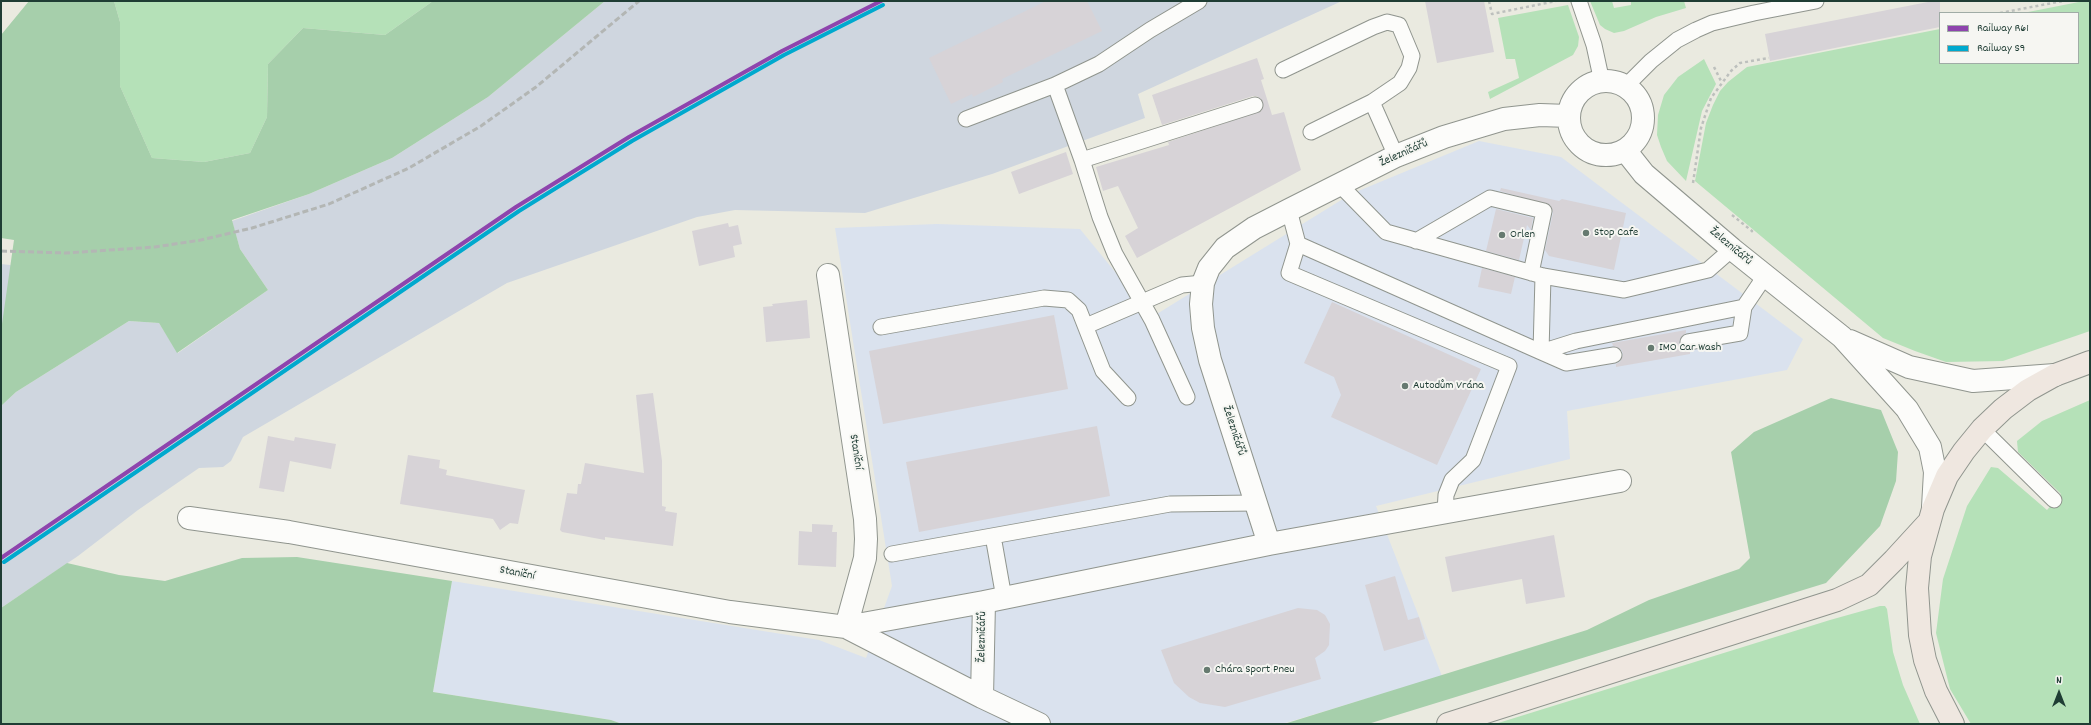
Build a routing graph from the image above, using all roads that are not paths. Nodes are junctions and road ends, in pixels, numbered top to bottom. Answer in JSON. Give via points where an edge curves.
{"nodes":[{"id":1,"x":1199,"y":1,"type":"edge"},
{"id":2,"x":1579,"y":1,"type":"edge"},
{"id":3,"x":1816,"y":1,"type":"edge"},
{"id":4,"x":1283,"y":70,"type":"dead end"},
{"id":5,"x":1602,"y":82,"type":"junction"},
{"id":6,"x":1055,"y":85,"type":"junction"},
{"id":7,"x":1625,"y":87,"type":"junction"},
{"id":8,"x":1372,"y":102,"type":"junction"},
{"id":9,"x":1255,"y":105,"type":"dead end"},
{"id":10,"x":1568,"y":116,"type":"junction"},
{"id":11,"x":966,"y":119,"type":"dead end"},
{"id":12,"x":1311,"y":132,"type":"dead end"},
{"id":13,"x":1625,"y":150,"type":"junction"},
{"id":14,"x":1396,"y":156,"type":"junction"},
{"id":15,"x":1082,"y":160,"type":"junction"},
{"id":16,"x":1340,"y":185,"type":"junction"},
{"id":17,"x":1289,"y":210,"type":"junction"},
{"id":18,"x":1416,"y":241,"type":"junction"},
{"id":19,"x":1298,"y":244,"type":"junction"},
{"id":20,"x":1732,"y":249,"type":"junction"},
{"id":21,"x":828,"y":275,"type":"dead end"},
{"id":22,"x":1537,"y":275,"type":"junction"},
{"id":23,"x":1765,"y":276,"type":"junction"},
{"id":24,"x":1203,"y":283,"type":"junction"},
{"id":25,"x":1142,"y":302,"type":"junction"},
{"id":26,"x":1744,"y":307,"type":"junction"},
{"id":27,"x":1086,"y":326,"type":"junction"},
{"id":28,"x":882,"y":327,"type":"dead end"},
{"id":29,"x":1842,"y":337,"type":"junction"},
{"id":30,"x":1688,"y":342,"type":"dead end"},
{"id":31,"x":1541,"y":352,"type":"junction"},
{"id":32,"x":1614,"y":355,"type":"dead end"},
{"id":33,"x":2090,"y":362,"type":"edge"},
{"id":34,"x":2055,"y":375,"type":"junction"},
{"id":35,"x":1188,"y":397,"type":"dead end"},
{"id":36,"x":1128,"y":398,"type":"dead end"},
{"id":37,"x":1982,"y":429,"type":"junction"},
{"id":38,"x":1620,"y":481,"type":"dead end"},
{"id":39,"x":2054,"y":500,"type":"dead end"},
{"id":40,"x":1256,"y":503,"type":"junction"},
{"id":41,"x":1446,"y":512,"type":"junction"},
{"id":42,"x":1930,"y":516,"type":"junction"},
{"id":43,"x":189,"y":518,"type":"dead end"},
{"id":44,"x":993,"y":536,"type":"junction"},
{"id":45,"x":1269,"y":544,"type":"junction"},
{"id":46,"x":892,"y":554,"type":"dead end"},
{"id":47,"x":994,"y":600,"type":"junction"},
{"id":48,"x":846,"y":627,"type":"junction"},
{"id":49,"x":982,"y":697,"type":"junction"},
{"id":50,"x":1039,"y":724,"type":"edge"},
{"id":51,"x":1448,"y":724,"type":"edge"},
{"id":52,"x":1953,"y":724,"type":"edge"}],
"edges":[{"from":1,"to":6,"type":"lane","via":[[1099,64]]},
{"from":2,"to":5,"type":"lane","via":[[1594,45]]},
{"from":3,"to":7,"type":"lane","via":[[1712,23],[1696,30],[1677,40]]},
{"from":4,"to":8,"type":"lane","via":[[1373,27],[1387,22],[1399,25],[1412,56],[1409,68],[1400,83]]},
{"from":5,"to":7,"type":"street","via":[[1618,83]]},
{"from":5,"to":10,"type":"street","via":[[1583,89],[1575,97]]},
{"from":6,"to":11,"type":"lane"},
{"from":6,"to":15,"type":"lane"},
{"from":7,"to":13,"type":"street","via":[[1638,100],[1643,118],[1638,137]]},
{"from":8,"to":12,"type":"lane"},
{"from":8,"to":14,"type":"lane"},
{"from":9,"to":15,"type":"lane"},
{"from":10,"to":13,"type":"street","via":[[1573,136],[1586,150],[1605,155]]},
{"from":10,"to":14,"type":"street","name":"Železničářů","via":[[1540,115],[1504,119],[1444,137]]},
{"from":13,"to":20,"type":"street","name":"Železničářů","via":[[1644,174]]},
{"from":14,"to":16,"type":"street","name":"Železničářů"},
{"from":15,"to":25,"type":"lane","via":[[1115,254]]},
{"from":16,"to":17,"type":"street","name":"Železničářů"},
{"from":16,"to":18,"type":"lane","via":[[1386,232]]},
{"from":17,"to":19,"type":"lane"},
{"from":17,"to":24,"type":"street","name":"Železničářů","via":[[1254,228],[1225,248],[1209,268]]},
{"from":18,"to":22,"type":"lane"},
{"from":18,"to":22,"type":"lane","via":[[1490,198],[1544,211]]},
{"from":19,"to":31,"type":"lane"},
{"from":19,"to":41,"type":"lane","via":[[1289,273],[1509,366],[1473,460],[1452,480],[1446,495]]},
{"from":20,"to":22,"type":"lane","via":[[1708,270],[1624,290]]},
{"from":20,"to":23,"type":"street","name":"Železničářů"},
{"from":21,"to":48,"type":"street","name":"Staniční","via":[[866,532],[865,558]]},
{"from":22,"to":31,"type":"lane"},
{"from":23,"to":26,"type":"lane"},
{"from":23,"to":29,"type":"street","name":"Železničářů"},
{"from":24,"to":25,"type":"lane","via":[[1182,285]]},
{"from":24,"to":40,"type":"street","name":"Železničářů","via":[[1203,328],[1210,360]]},
{"from":25,"to":27,"type":"lane"},
{"from":25,"to":35,"type":"lane"},
{"from":26,"to":30,"type":"lane","via":[[1740,333]]},
{"from":26,"to":31,"type":"lane","via":[[1576,341]]},
{"from":27,"to":28,"type":"lane","via":[[1074,304],[1058,298],[1044,298]]},
{"from":27,"to":36,"type":"lane","via":[[1103,371]]},
{"from":29,"to":34,"type":"street","via":[[1909,368],[1973,381]]},
{"from":29,"to":42,"type":"street","via":[[1907,409],[1930,447],[1935,472]]},
{"from":31,"to":32,"type":"lane","via":[[1566,363]]},
{"from":33,"to":34,"type":"highway"},
{"from":34,"to":37,"type":"highway","via":[[2028,390]]},
{"from":37,"to":39,"type":"lane"},
{"from":37,"to":42,"type":"highway","via":[[1947,476]]},
{"from":38,"to":41,"type":"street"},
{"from":40,"to":44,"type":"lane","via":[[1170,504]]},
{"from":40,"to":45,"type":"street","name":"Železničářů"},
{"from":41,"to":45,"type":"street"},
{"from":42,"to":51,"type":"highway","via":[[1894,560],[1869,585],[1837,600]]},
{"from":42,"to":52,"type":"highway","via":[[1920,556],[1916,588],[1920,635],[1936,692]]},
{"from":43,"to":48,"type":"street","name":"Staniční","via":[[289,532],[722,611]]},
{"from":44,"to":46,"type":"lane"},
{"from":44,"to":47,"type":"lane"},
{"from":45,"to":47,"type":"street"},
{"from":47,"to":48,"type":"street","name":"Staniční"},
{"from":47,"to":49,"type":"street","name":"Železničářů"},
{"from":48,"to":49,"type":"street","name":"Staniční"},
{"from":49,"to":50,"type":"street"}]}
